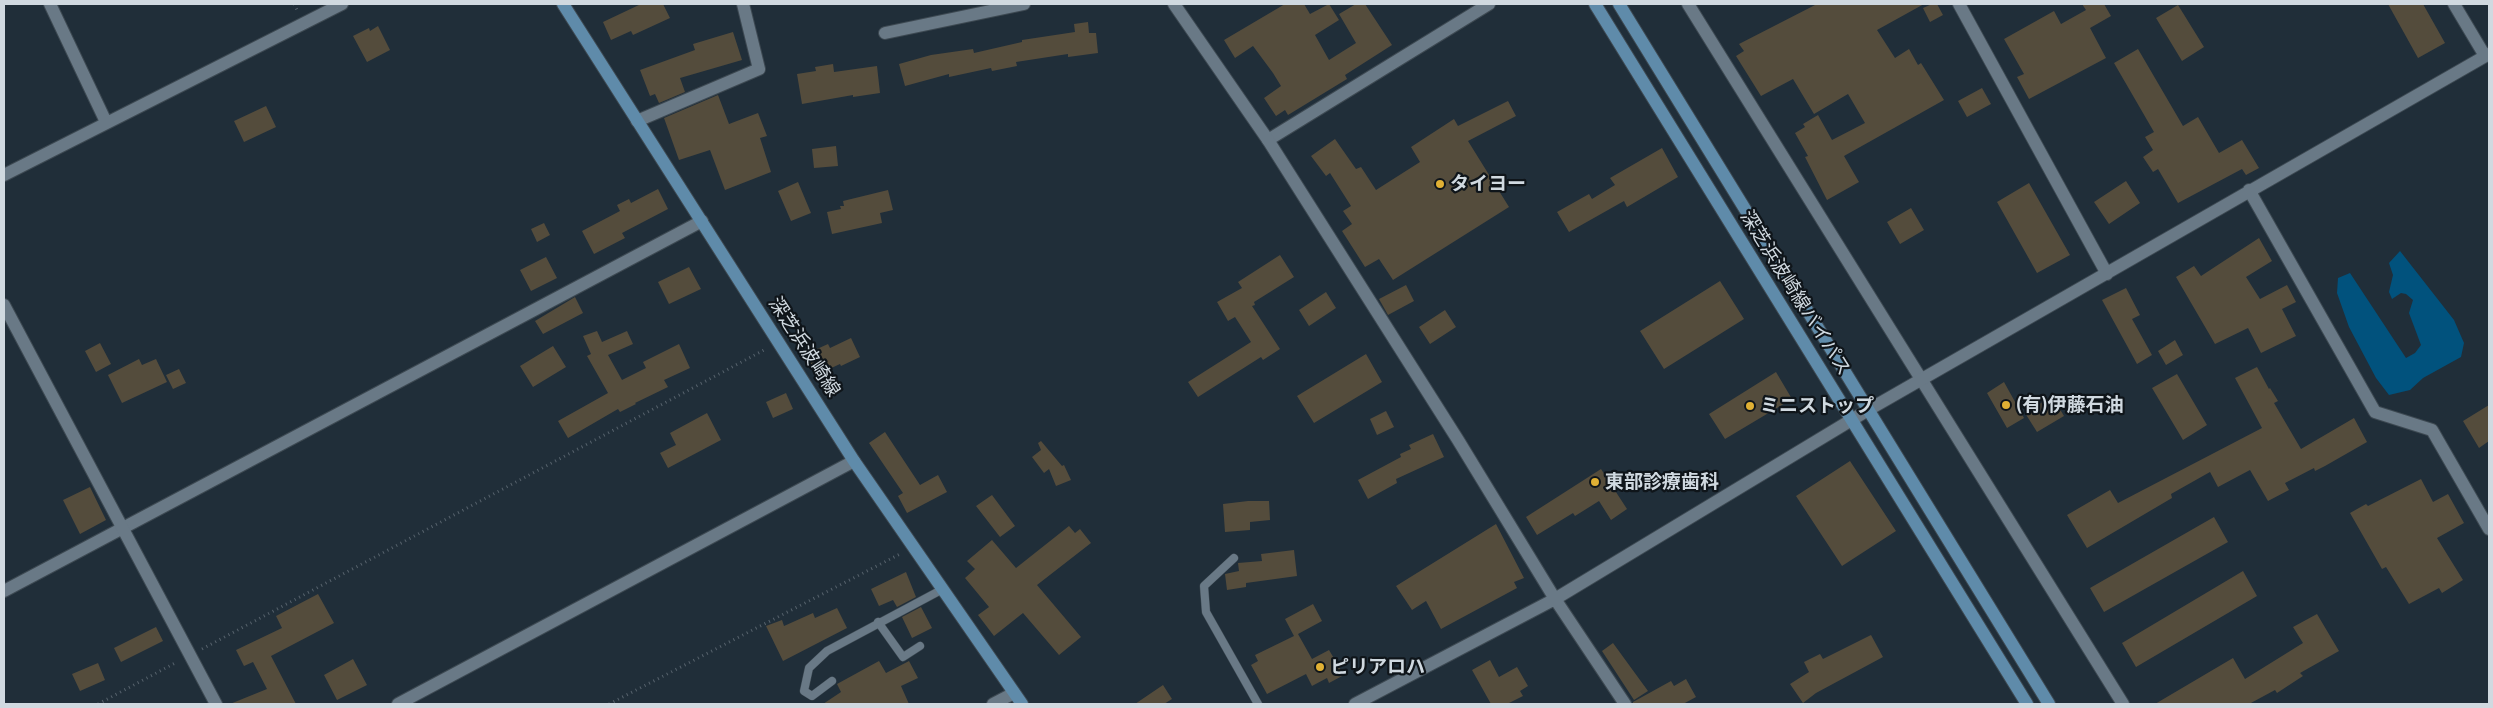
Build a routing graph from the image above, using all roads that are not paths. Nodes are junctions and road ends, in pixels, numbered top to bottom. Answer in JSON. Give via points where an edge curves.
{"nodes":[{"id":1,"x":50,"y":4,"type":"edge"},
{"id":2,"x":342,"y":4,"type":"edge"},
{"id":3,"x":563,"y":4,"type":"edge"},
{"id":4,"x":743,"y":4,"type":"edge"},
{"id":5,"x":1024,"y":4,"type":"edge"},
{"id":6,"x":1174,"y":4,"type":"edge"},
{"id":7,"x":1489,"y":4,"type":"edge"},
{"id":8,"x":1595,"y":4,"type":"edge"},
{"id":9,"x":1619,"y":4,"type":"edge"},
{"id":10,"x":1688,"y":4,"type":"edge"},
{"id":11,"x":1959,"y":4,"type":"edge"},
{"id":12,"x":2454,"y":4,"type":"edge"},
{"id":13,"x":884,"y":33,"type":"dead end"},
{"id":14,"x":2488,"y":58,"type":"edge"},
{"id":15,"x":637,"y":120,"type":"junction"},
{"id":16,"x":106,"y":122,"type":"junction"},
{"id":17,"x":1268,"y":140,"type":"junction"},
{"id":18,"x":4,"y":175,"type":"edge"},
{"id":19,"x":2248,"y":190,"type":"junction"},
{"id":20,"x":702,"y":221,"type":"junction"},
{"id":21,"x":2107,"y":274,"type":"junction"},
{"id":22,"x":4,"y":305,"type":"edge"},
{"id":23,"x":1924,"y":380,"type":"junction"},
{"id":24,"x":1868,"y":410,"type":"junction"},
{"id":25,"x":1852,"y":421,"type":"junction"},
{"id":26,"x":854,"y":461,"type":"junction"},
{"id":27,"x":123,"y":527,"type":"junction"},
{"id":28,"x":2489,"y":529,"type":"edge"},
{"id":29,"x":1234,"y":558,"type":"dead end"},
{"id":30,"x":943,"y":589,"type":"junction"},
{"id":31,"x":4,"y":591,"type":"edge"},
{"id":32,"x":1554,"y":599,"type":"junction"},
{"id":33,"x":878,"y":622,"type":"junction"},
{"id":34,"x":920,"y":646,"type":"dead end"},
{"id":35,"x":832,"y":680,"type":"dead end"},
{"id":36,"x":1014,"y":693,"type":"junction"},
{"id":37,"x":216,"y":704,"type":"edge"},
{"id":38,"x":398,"y":704,"type":"edge"},
{"id":39,"x":993,"y":704,"type":"edge"},
{"id":40,"x":1022,"y":704,"type":"edge"},
{"id":41,"x":1258,"y":704,"type":"edge"},
{"id":42,"x":1355,"y":704,"type":"edge"},
{"id":43,"x":1625,"y":704,"type":"edge"},
{"id":44,"x":2027,"y":704,"type":"edge"},
{"id":45,"x":2049,"y":704,"type":"edge"},
{"id":46,"x":2123,"y":704,"type":"edge"}],
"edges":[{"from":1,"to":16,"type":"street"},
{"from":2,"to":16,"type":"street"},
{"from":3,"to":15,"type":"main road","name":"深芝浜波崎線"},
{"from":4,"to":15,"type":"street","via":[[759,69]]},
{"from":5,"to":13,"type":"street"},
{"from":6,"to":17,"type":"street"},
{"from":7,"to":17,"type":"street"},
{"from":8,"to":25,"type":"main road","name":"深芝浜波崎線バイパス"},
{"from":9,"to":24,"type":"main road","name":"深芝浜波崎線バイパス"},
{"from":10,"to":23,"type":"street"},
{"from":11,"to":21,"type":"street"},
{"from":12,"to":14,"type":"street"},
{"from":14,"to":19,"type":"street"},
{"from":15,"to":20,"type":"main road","name":"深芝浜波崎線"},
{"from":16,"to":18,"type":"street"},
{"from":17,"to":32,"type":"street","via":[[1458,440]]},
{"from":19,"to":21,"type":"street"},
{"from":19,"to":28,"type":"street","via":[[2375,412],[2432,430]]},
{"from":20,"to":26,"type":"main road","name":"深芝浜波崎線"},
{"from":20,"to":27,"type":"street"},
{"from":21,"to":23,"type":"street"},
{"from":22,"to":27,"type":"street"},
{"from":23,"to":24,"type":"street"},
{"from":23,"to":46,"type":"street"},
{"from":24,"to":25,"type":"street"},
{"from":24,"to":45,"type":"main road","name":"深芝浜波崎線バイパス"},
{"from":25,"to":32,"type":"street"},
{"from":25,"to":44,"type":"main road","name":"深芝浜波崎線バイパス"},
{"from":26,"to":30,"type":"main road","name":"深芝浜波崎線"},
{"from":26,"to":38,"type":"street"},
{"from":27,"to":31,"type":"street"},
{"from":27,"to":37,"type":"street"},
{"from":29,"to":41,"type":"lane","via":[[1204,586],[1206,612]]},
{"from":30,"to":33,"type":"lane"},
{"from":30,"to":36,"type":"main road","name":"深芝浜波崎線"},
{"from":32,"to":42,"type":"street"},
{"from":32,"to":43,"type":"street"},
{"from":33,"to":34,"type":"lane","via":[[903,657]]},
{"from":33,"to":35,"type":"lane","via":[[827,651],[809,668],[804,691],[812,696]]},
{"from":36,"to":39,"type":"street"},
{"from":36,"to":40,"type":"main road","name":"深芝浜波崎線"}]}
